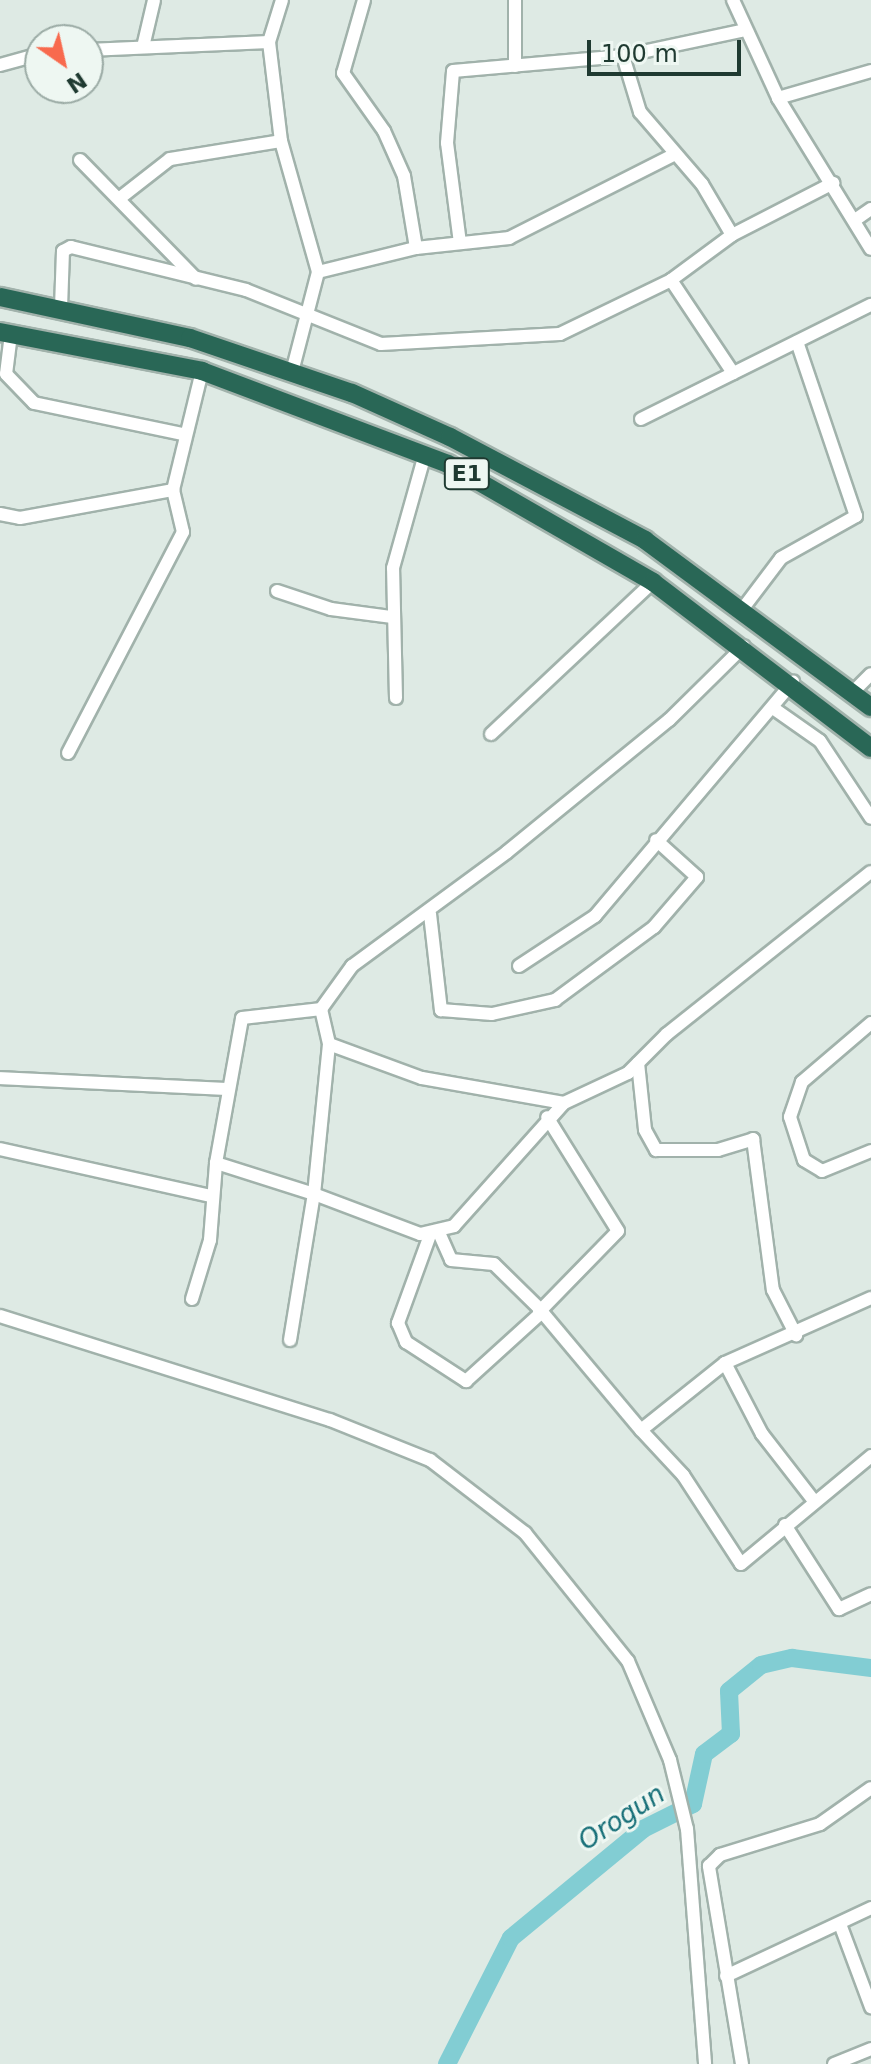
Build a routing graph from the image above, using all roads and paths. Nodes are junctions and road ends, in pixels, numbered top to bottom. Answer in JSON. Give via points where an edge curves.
{"nodes":[{"id":1,"x":154,"y":0,"type":"edge"},
{"id":2,"x":282,"y":0,"type":"edge"},
{"id":3,"x":364,"y":0,"type":"edge"},
{"id":4,"x":515,"y":0,"type":"edge"},
{"id":5,"x":733,"y":0,"type":"edge"},
{"id":6,"x":741,"y":31,"type":"junction"},
{"id":7,"x":269,"y":42,"type":"junction"},
{"id":8,"x":143,"y":47,"type":"junction"},
{"id":9,"x":104,"y":49,"type":"edge"},
{"id":10,"x":623,"y":56,"type":"junction"},
{"id":11,"x":24,"y":58,"type":"edge"},
{"id":12,"x":0,"y":65,"type":"edge"},
{"id":13,"x":515,"y":66,"type":"junction"},
{"id":14,"x":871,"y":71,"type":"edge"},
{"id":15,"x":778,"y":98,"type":"junction"},
{"id":16,"x":281,"y":141,"type":"junction"},
{"id":17,"x":675,"y":154,"type":"junction"},
{"id":18,"x":80,"y":160,"type":"dead end"},
{"id":19,"x":833,"y":183,"type":"junction"},
{"id":20,"x":120,"y":198,"type":"junction"},
{"id":21,"x":871,"y":209,"type":"edge"},
{"id":22,"x":855,"y":220,"type":"junction"},
{"id":23,"x":732,"y":235,"type":"junction"},
{"id":24,"x":460,"y":243,"type":"junction"},
{"id":25,"x":416,"y":248,"type":"junction"},
{"id":26,"x":871,"y":249,"type":"edge"},
{"id":27,"x":318,"y":272,"type":"junction"},
{"id":28,"x":196,"y":279,"type":"junction"},
{"id":29,"x":671,"y":280,"type":"junction"},
{"id":30,"x":0,"y":297,"type":"edge"},
{"id":31,"x":871,"y":305,"type":"edge"},
{"id":32,"x":61,"y":308,"type":"junction"},
{"id":33,"x":309,"y":310,"type":"junction"},
{"id":34,"x":5,"y":333,"type":"edge"},
{"id":35,"x":797,"y":342,"type":"junction"},
{"id":36,"x":202,"y":371,"type":"junction"},
{"id":37,"x":292,"y":372,"type":"junction"},
{"id":38,"x":733,"y":373,"type":"junction"},
{"id":39,"x":641,"y":419,"type":"dead end"},
{"id":40,"x":182,"y":434,"type":"junction"},
{"id":41,"x":425,"y":454,"type":"junction"},
{"id":42,"x":173,"y":490,"type":"junction"},
{"id":43,"x":0,"y":514,"type":"edge"},
{"id":44,"x":653,"y":582,"type":"junction"},
{"id":45,"x":277,"y":591,"type":"dead end"},
{"id":46,"x":744,"y":607,"type":"junction"},
{"id":47,"x":392,"y":617,"type":"junction"},
{"id":48,"x":745,"y":646,"type":"junction"},
{"id":49,"x":871,"y":674,"type":"edge"},
{"id":50,"x":793,"y":682,"type":"junction"},
{"id":51,"x":853,"y":692,"type":"junction"},
{"id":52,"x":396,"y":698,"type":"dead end"},
{"id":53,"x":871,"y":707,"type":"edge"},
{"id":54,"x":773,"y":708,"type":"junction"},
{"id":55,"x":491,"y":734,"type":"dead end"},
{"id":56,"x":871,"y":748,"type":"edge"},
{"id":57,"x":68,"y":753,"type":"dead end"},
{"id":58,"x":871,"y":818,"type":"edge"},
{"id":59,"x":656,"y":840,"type":"junction"},
{"id":60,"x":871,"y":872,"type":"edge"},
{"id":61,"x":430,"y":914,"type":"junction"},
{"id":62,"x":519,"y":966,"type":"dead end"},
{"id":63,"x":321,"y":1009,"type":"junction"},
{"id":64,"x":871,"y":1023,"type":"edge"},
{"id":65,"x":329,"y":1044,"type":"junction"},
{"id":66,"x":638,"y":1063,"type":"junction"},
{"id":67,"x":0,"y":1078,"type":"edge"},
{"id":68,"x":226,"y":1089,"type":"junction"},
{"id":69,"x":544,"y":1102,"type":"junction"},
{"id":70,"x":564,"y":1103,"type":"junction"},
{"id":71,"x":549,"y":1121,"type":"junction"},
{"id":72,"x":0,"y":1149,"type":"edge"},
{"id":73,"x":871,"y":1151,"type":"edge"},
{"id":74,"x":216,"y":1163,"type":"junction"},
{"id":75,"x":314,"y":1194,"type":"junction"},
{"id":76,"x":210,"y":1196,"type":"junction"},
{"id":77,"x":435,"y":1235,"type":"junction"},
{"id":78,"x":871,"y":1298,"type":"edge"},
{"id":79,"x":192,"y":1299,"type":"dead end"},
{"id":80,"x":540,"y":1311,"type":"junction"},
{"id":81,"x":0,"y":1316,"type":"edge"},
{"id":82,"x":796,"y":1335,"type":"junction"},
{"id":83,"x":290,"y":1340,"type":"dead end"},
{"id":84,"x":725,"y":1363,"type":"junction"},
{"id":85,"x":641,"y":1430,"type":"junction"},
{"id":86,"x":871,"y":1456,"type":"edge"},
{"id":87,"x":814,"y":1501,"type":"junction"},
{"id":88,"x":785,"y":1525,"type":"junction"},
{"id":89,"x":871,"y":1594,"type":"edge"},
{"id":90,"x":871,"y":1788,"type":"edge"},
{"id":91,"x":871,"y":1908,"type":"edge"},
{"id":92,"x":840,"y":1924,"type":"junction"},
{"id":93,"x":726,"y":1976,"type":"junction"},
{"id":94,"x":871,"y":2007,"type":"edge"},
{"id":95,"x":871,"y":2049,"type":"edge"},
{"id":96,"x":705,"y":2064,"type":"edge"},
{"id":97,"x":742,"y":2064,"type":"edge"},
{"id":98,"x":834,"y":2064,"type":"edge"}],
"edges":[{"from":1,"to":8,"type":"street"},
{"from":2,"to":7,"type":"street"},
{"from":3,"to":25,"type":"street","via":[[343,73],[384,131],[404,176]]},
{"from":4,"to":13,"type":"street"},
{"from":5,"to":6,"type":"street"},
{"from":6,"to":10,"type":"street"},
{"from":6,"to":15,"type":"street"},
{"from":7,"to":8,"type":"street"},
{"from":7,"to":16,"type":"street"},
{"from":8,"to":9,"type":"street"},
{"from":10,"to":13,"type":"street"},
{"from":10,"to":17,"type":"street","via":[[640,112]]},
{"from":11,"to":12,"type":"street"},
{"from":13,"to":24,"type":"street","via":[[453,71],[447,135]]},
{"from":14,"to":15,"type":"street"},
{"from":15,"to":19,"type":"street"},
{"from":16,"to":20,"type":"street","via":[[170,159]]},
{"from":16,"to":27,"type":"street"},
{"from":17,"to":23,"type":"street"},
{"from":17,"to":24,"type":"street","via":[[532,229]]},
{"from":18,"to":20,"type":"street"},
{"from":19,"to":22,"type":"street"},
{"from":19,"to":23,"type":"street"},
{"from":20,"to":28,"type":"street"},
{"from":21,"to":22,"type":"street"},
{"from":22,"to":26,"type":"street"},
{"from":23,"to":29,"type":"street"},
{"from":24,"to":25,"type":"street"},
{"from":25,"to":27,"type":"street"},
{"from":27,"to":33,"type":"street"},
{"from":28,"to":32,"type":"street","via":[[71,247],[63,251]]},
{"from":28,"to":33,"type":"street"},
{"from":29,"to":33,"type":"street","via":[[560,334],[381,344]]},
{"from":29,"to":38,"type":"street"},
{"from":30,"to":32,"type":"highway","number":"E1"},
{"from":31,"to":35,"type":"street"},
{"from":32,"to":37,"type":"highway","number":"E1","via":[[190,338]]},
{"from":33,"to":37,"type":"street"},
{"from":34,"to":36,"type":"highway","number":"E1"},
{"from":34,"to":40,"type":"street","via":[[6,374],[34,403]]},
{"from":35,"to":38,"type":"street"},
{"from":35,"to":46,"type":"street","via":[[856,516],[781,558]]},
{"from":36,"to":40,"type":"street"},
{"from":36,"to":41,"type":"highway","number":"E1"},
{"from":37,"to":46,"type":"highway","number":"E1","via":[[548,484]]},
{"from":38,"to":39,"type":"street"},
{"from":40,"to":42,"type":"street"},
{"from":41,"to":44,"type":"highway","number":"E1"},
{"from":41,"to":47,"type":"street","via":[[393,568]]},
{"from":42,"to":43,"type":"street","via":[[20,518]]},
{"from":42,"to":57,"type":"street","via":[[183,532]]},
{"from":44,"to":48,"type":"highway","number":"E1"},
{"from":44,"to":55,"type":"street"},
{"from":45,"to":47,"type":"street","via":[[331,609]]},
{"from":46,"to":51,"type":"highway","number":"E1"},
{"from":47,"to":52,"type":"street"},
{"from":48,"to":50,"type":"highway","number":"E1"},
{"from":48,"to":61,"type":"street","via":[[669,720]]},
{"from":49,"to":51,"type":"street"},
{"from":50,"to":54,"type":"street"},
{"from":50,"to":56,"type":"highway","number":"E1"},
{"from":51,"to":53,"type":"highway","number":"E1"},
{"from":54,"to":58,"type":"street","via":[[820,741]]},
{"from":54,"to":59,"type":"street"},
{"from":59,"to":61,"type":"street","via":[[697,877],[654,927],[555,1000],[492,1014],[441,1010]]},
{"from":59,"to":62,"type":"street","via":[[583,927]]},
{"from":60,"to":66,"type":"street"},
{"from":61,"to":63,"type":"street","via":[[352,966]]},
{"from":63,"to":65,"type":"street"},
{"from":63,"to":68,"type":"street","via":[[242,1018]]},
{"from":64,"to":73,"type":"street","via":[[802,1082],[790,1117],[804,1160],[822,1171]]},
{"from":65,"to":69,"type":"street","via":[[422,1078]]},
{"from":65,"to":75,"type":"street"},
{"from":66,"to":70,"type":"street"},
{"from":66,"to":82,"type":"street","via":[[645,1130],[656,1150],[718,1150],[753,1139],[773,1290]]},
{"from":67,"to":68,"type":"street"},
{"from":68,"to":74,"type":"street"},
{"from":69,"to":70,"type":"street"},
{"from":69,"to":71,"type":"street"},
{"from":70,"to":71,"type":"street"},
{"from":71,"to":77,"type":"street"},
{"from":71,"to":80,"type":"street","via":[[618,1231]]},
{"from":72,"to":76,"type":"street"},
{"from":74,"to":75,"type":"street"},
{"from":74,"to":76,"type":"street"},
{"from":75,"to":77,"type":"street"},
{"from":75,"to":83,"type":"street"},
{"from":76,"to":79,"type":"street","via":[[210,1240]]},
{"from":77,"to":80,"type":"street","via":[[451,1260],[494,1264]]},
{"from":77,"to":80,"type":"street","via":[[398,1327],[447,1372],[469,1380]]},
{"from":78,"to":82,"type":"street"},
{"from":80,"to":85,"type":"street"},
{"from":81,"to":96,"type":"street","via":[[330,1420],[430,1460],[525,1533],[628,1661],[670,1760],[687,1829]]},
{"from":82,"to":84,"type":"street"},
{"from":84,"to":85,"type":"street"},
{"from":84,"to":87,"type":"street","via":[[762,1434]]},
{"from":85,"to":88,"type":"street","via":[[683,1475],[741,1564]]},
{"from":86,"to":87,"type":"street"},
{"from":87,"to":88,"type":"street"},
{"from":88,"to":89,"type":"street","via":[[839,1609]]},
{"from":90,"to":93,"type":"street","via":[[820,1824],[714,1859],[709,1866]]},
{"from":91,"to":92,"type":"street"},
{"from":92,"to":93,"type":"street"},
{"from":92,"to":94,"type":"street"},
{"from":93,"to":97,"type":"street"},
{"from":95,"to":98,"type":"street"}]}
